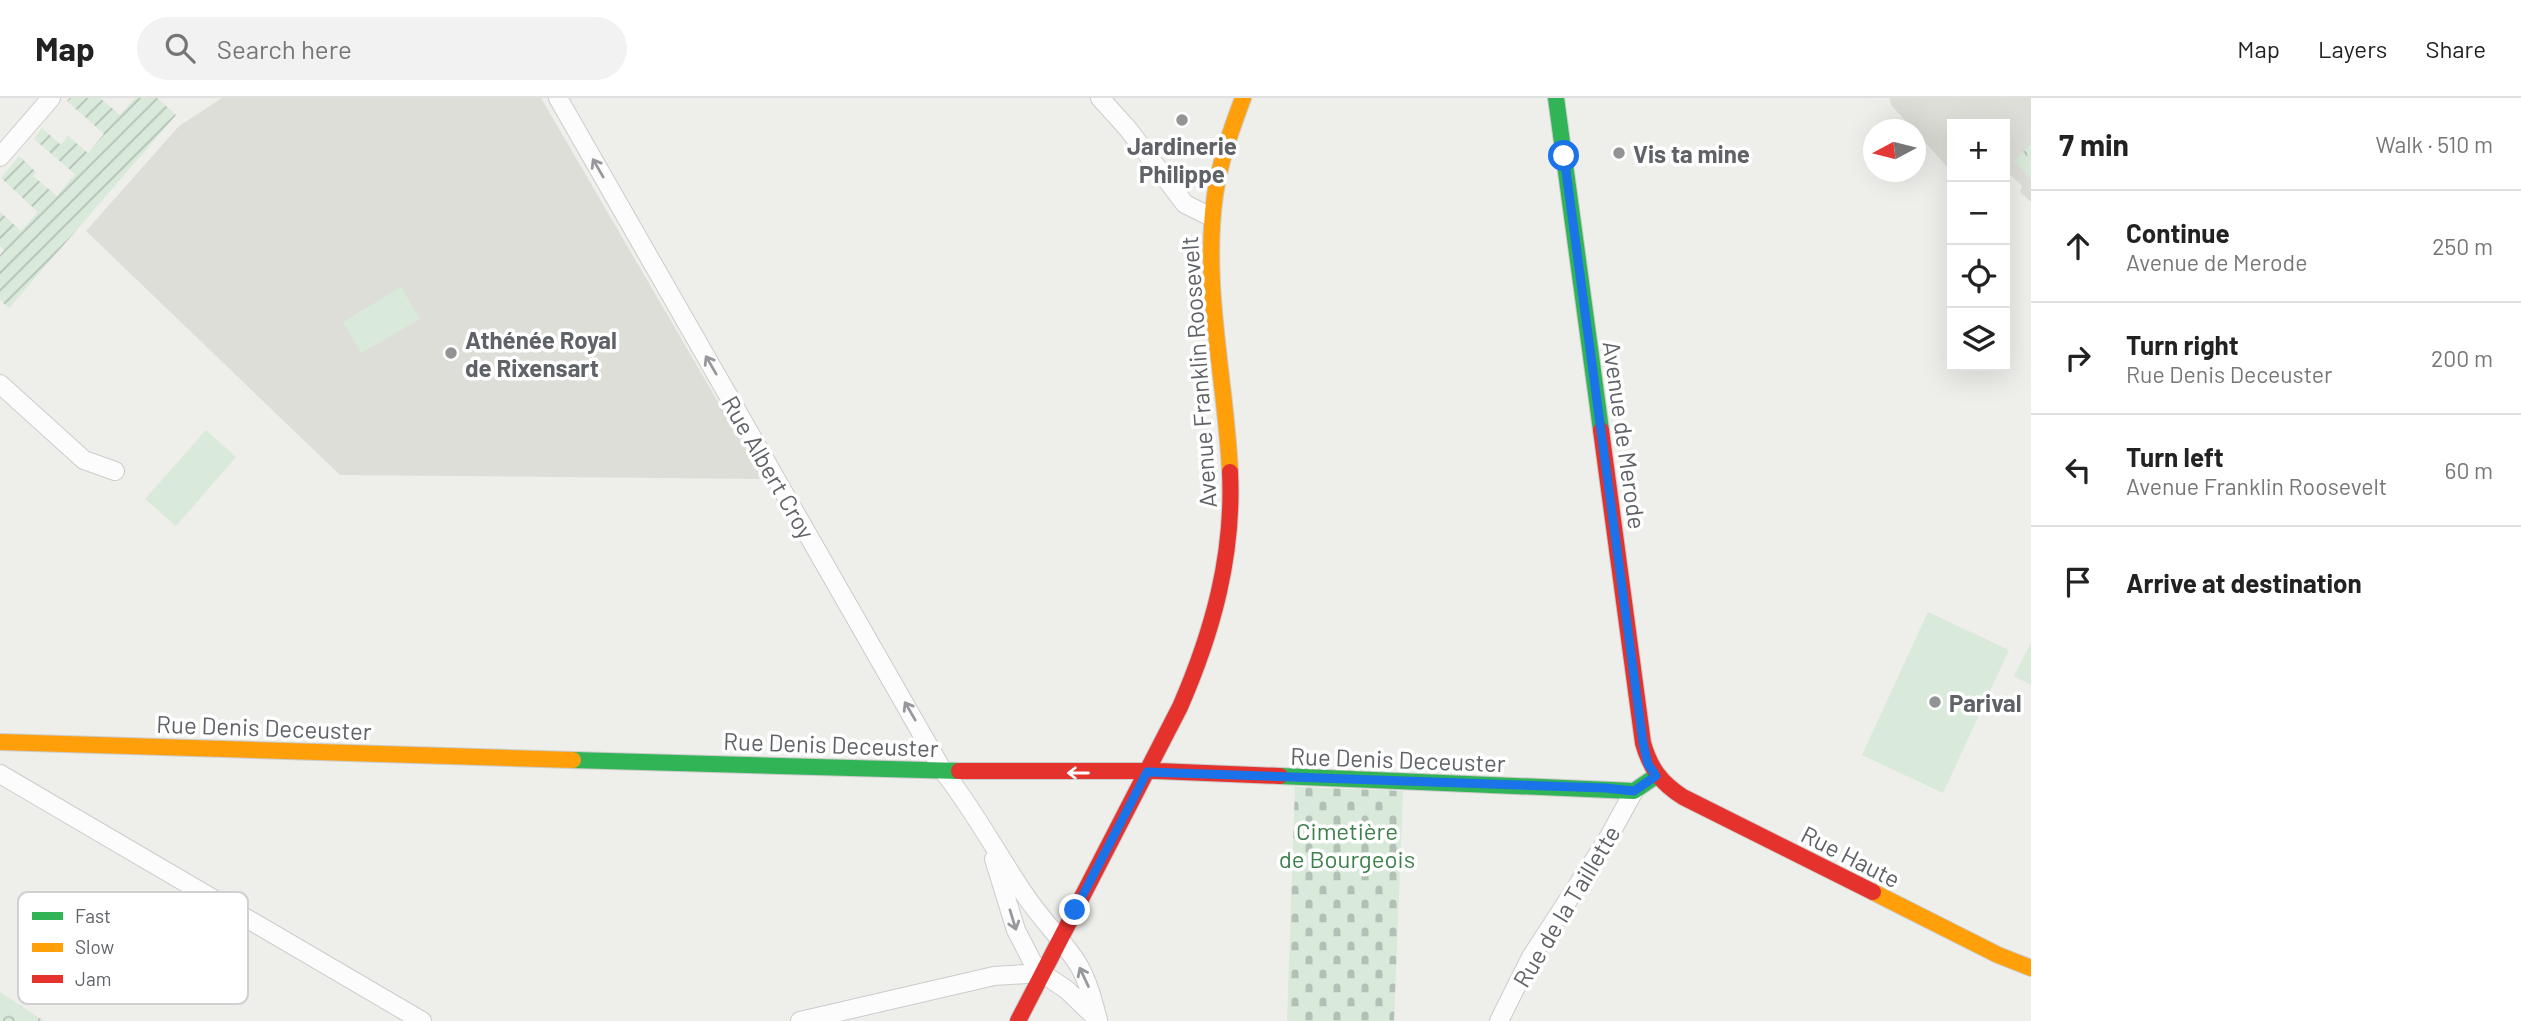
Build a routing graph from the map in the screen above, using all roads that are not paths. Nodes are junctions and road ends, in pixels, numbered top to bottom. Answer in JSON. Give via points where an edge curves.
{"nodes":[{"id":1,"x":51,"y":98,"type":"edge"},
{"id":2,"x":558,"y":98,"type":"edge"},
{"id":3,"x":1100,"y":98,"type":"edge"},
{"id":4,"x":1242,"y":98,"type":"edge"},
{"id":5,"x":1556,"y":98,"type":"edge"},
{"id":6,"x":0,"y":157,"type":"edge"},
{"id":7,"x":1211,"y":217,"type":"junction"},
{"id":8,"x":0,"y":384,"type":"edge"},
{"id":9,"x":115,"y":471,"type":"dead end"},
{"id":10,"x":0,"y":742,"type":"edge"},
{"id":11,"x":943,"y":771,"type":"junction"},
{"id":12,"x":1147,"y":772,"type":"junction"},
{"id":13,"x":0,"y":774,"type":"edge"},
{"id":14,"x":1656,"y":776,"type":"junction"},
{"id":15,"x":1634,"y":791,"type":"junction"},
{"id":16,"x":984,"y":832,"type":"junction"},
{"id":17,"x":202,"y":892,"type":"edge"},
{"id":18,"x":248,"y":919,"type":"edge"},
{"id":19,"x":1059,"y":939,"type":"junction"},
{"id":20,"x":2031,"y":968,"type":"edge"},
{"id":21,"x":1042,"y":973,"type":"junction"},
{"id":22,"x":1098,"y":1020,"type":"edge"},
{"id":23,"x":422,"y":1021,"type":"edge"},
{"id":24,"x":800,"y":1021,"type":"edge"},
{"id":25,"x":1018,"y":1021,"type":"edge"},
{"id":26,"x":1499,"y":1021,"type":"edge"}],
"edges":[{"from":1,"to":6,"type":"street"},
{"from":11,"to":2,"type":"street","name":"Rue Albert Croy","one_way":true},
{"from":3,"to":7,"type":"street","via":[[1185,204]]},
{"from":4,"to":7,"type":"street","name":"Avenue Franklin Roosevelt","via":[[1221,158]]},
{"from":5,"to":14,"type":"street","name":"Avenue de Merode","via":[[1643,743]]},
{"from":7,"to":12,"type":"street","name":"Avenue Franklin Roosevelt","via":[[1212,285],[1231,491],[1228,541],[1210,633]]},
{"from":8,"to":9,"type":"street","via":[[84,460]]},
{"from":10,"to":11,"type":"street","name":"Rue Denis Deceuster"},
{"from":12,"to":11,"type":"street","name":"Rue Denis Deceuster","one_way":true},
{"from":11,"to":16,"type":"street","name":"Rue Albert Croy"},
{"from":12,"to":15,"type":"street","name":"Rue Denis Deceuster"},
{"from":12,"to":19,"type":"street","name":"Avenue Franklin Roosevelt"},
{"from":13,"to":17,"type":"street"},
{"from":14,"to":15,"type":"street"},
{"from":14,"to":20,"type":"street","name":"Rue Haute","via":[[1683,797]]},
{"from":15,"to":26,"type":"street","name":"Rue de la Taillette","via":[[1531,957]]},
{"from":16,"to":19,"type":"street","name":"Rue Albert Croy"},
{"from":16,"to":21,"type":"street","name":"Rue Albert Croy","one_way":true,"via":[[1016,930]]},
{"from":18,"to":23,"type":"street"},
{"from":19,"to":21,"type":"street","name":"Avenue Franklin Roosevelt"},
{"from":22,"to":19,"type":"street","name":"Rue Albert Croy","one_way":true,"via":[[1084,978]]},
{"from":21,"to":22,"type":"street"},
{"from":21,"to":24,"type":"street","via":[[994,976]]},
{"from":21,"to":25,"type":"street","name":"Avenue Franklin Roosevelt"}]}
